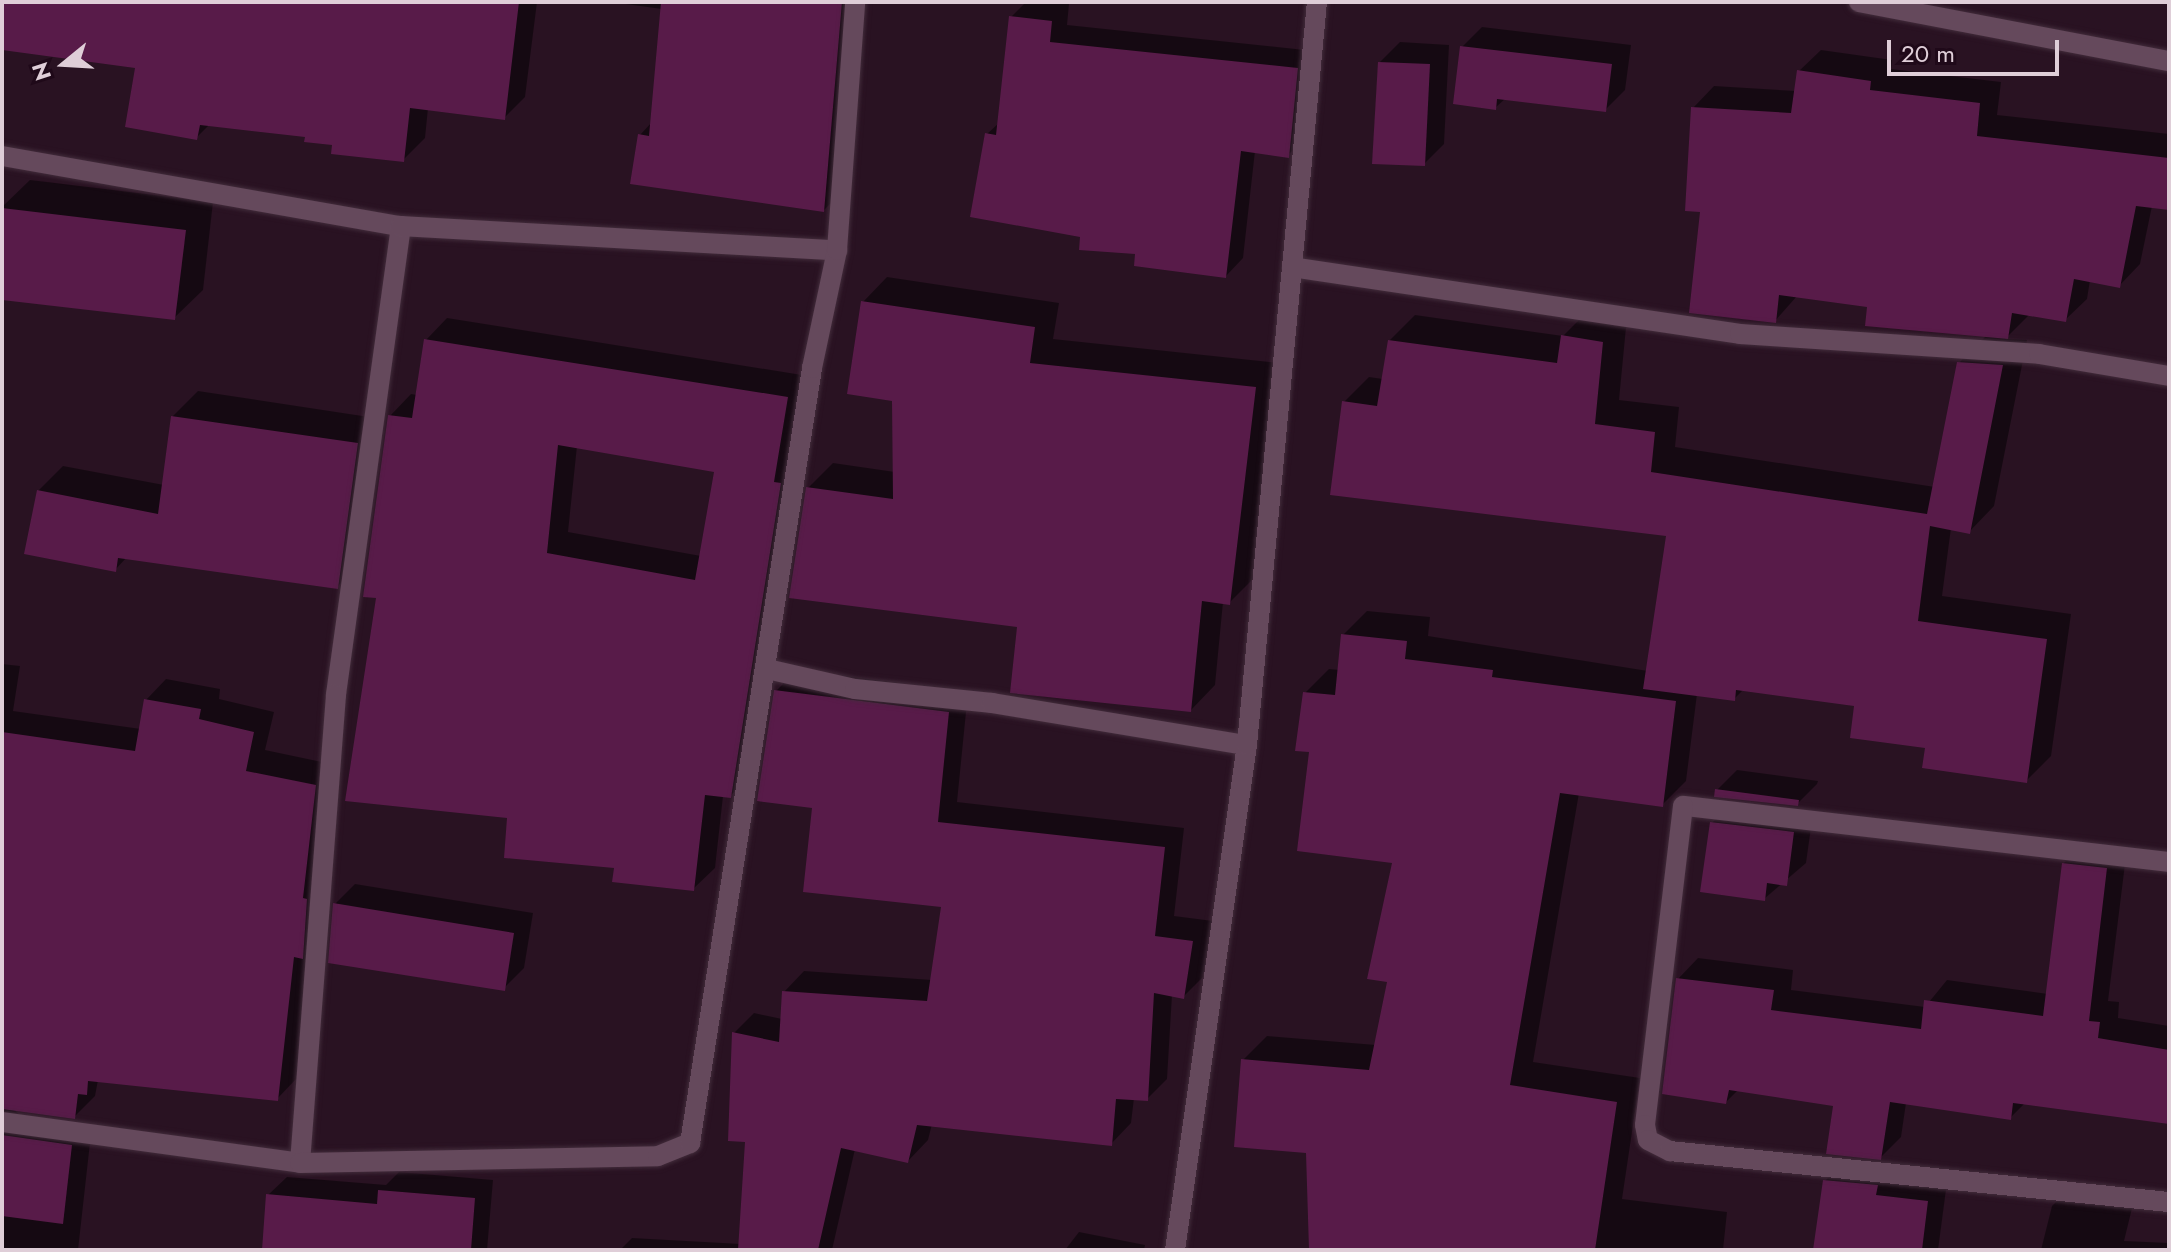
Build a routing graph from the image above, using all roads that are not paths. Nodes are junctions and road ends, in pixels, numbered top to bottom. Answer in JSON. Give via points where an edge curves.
{"nodes":[{"id":1,"x":855,"y":2,"type":"edge"},
{"id":2,"x":1317,"y":2,"type":"edge"},
{"id":3,"x":1859,"y":2,"type":"edge"},
{"id":4,"x":2169,"y":61,"type":"edge"},
{"id":5,"x":2,"y":156,"type":"edge"},
{"id":6,"x":401,"y":226,"type":"junction"},
{"id":7,"x":837,"y":250,"type":"junction"},
{"id":8,"x":1292,"y":267,"type":"junction"},
{"id":9,"x":2169,"y":376,"type":"edge"},
{"id":10,"x":767,"y":669,"type":"junction"},
{"id":11,"x":1247,"y":745,"type":"junction"},
{"id":12,"x":2169,"y":862,"type":"edge"},
{"id":13,"x":2,"y":1122,"type":"edge"},
{"id":14,"x":300,"y":1163,"type":"junction"},
{"id":15,"x":2169,"y":1202,"type":"edge"},
{"id":16,"x":1175,"y":1250,"type":"edge"}],
"edges":[{"from":1,"to":7,"type":"street"},
{"from":2,"to":8,"type":"street"},
{"from":3,"to":4,"type":"street"},
{"from":5,"to":6,"type":"street"},
{"from":6,"to":7,"type":"street"},
{"from":6,"to":14,"type":"street","via":[[336,695]]},
{"from":7,"to":10,"type":"street","via":[[812,368]]},
{"from":8,"to":9,"type":"street","via":[[1740,334],[2039,354]]},
{"from":8,"to":11,"type":"street"},
{"from":10,"to":11,"type":"street","via":[[855,689],[992,703]]},
{"from":10,"to":14,"type":"street","via":[[690,1143],[658,1156]]},
{"from":11,"to":16,"type":"street"},
{"from":12,"to":15,"type":"street","via":[[1683,806],[1645,1125],[1655,1147],[1670,1151]]},
{"from":13,"to":14,"type":"street"}]}
